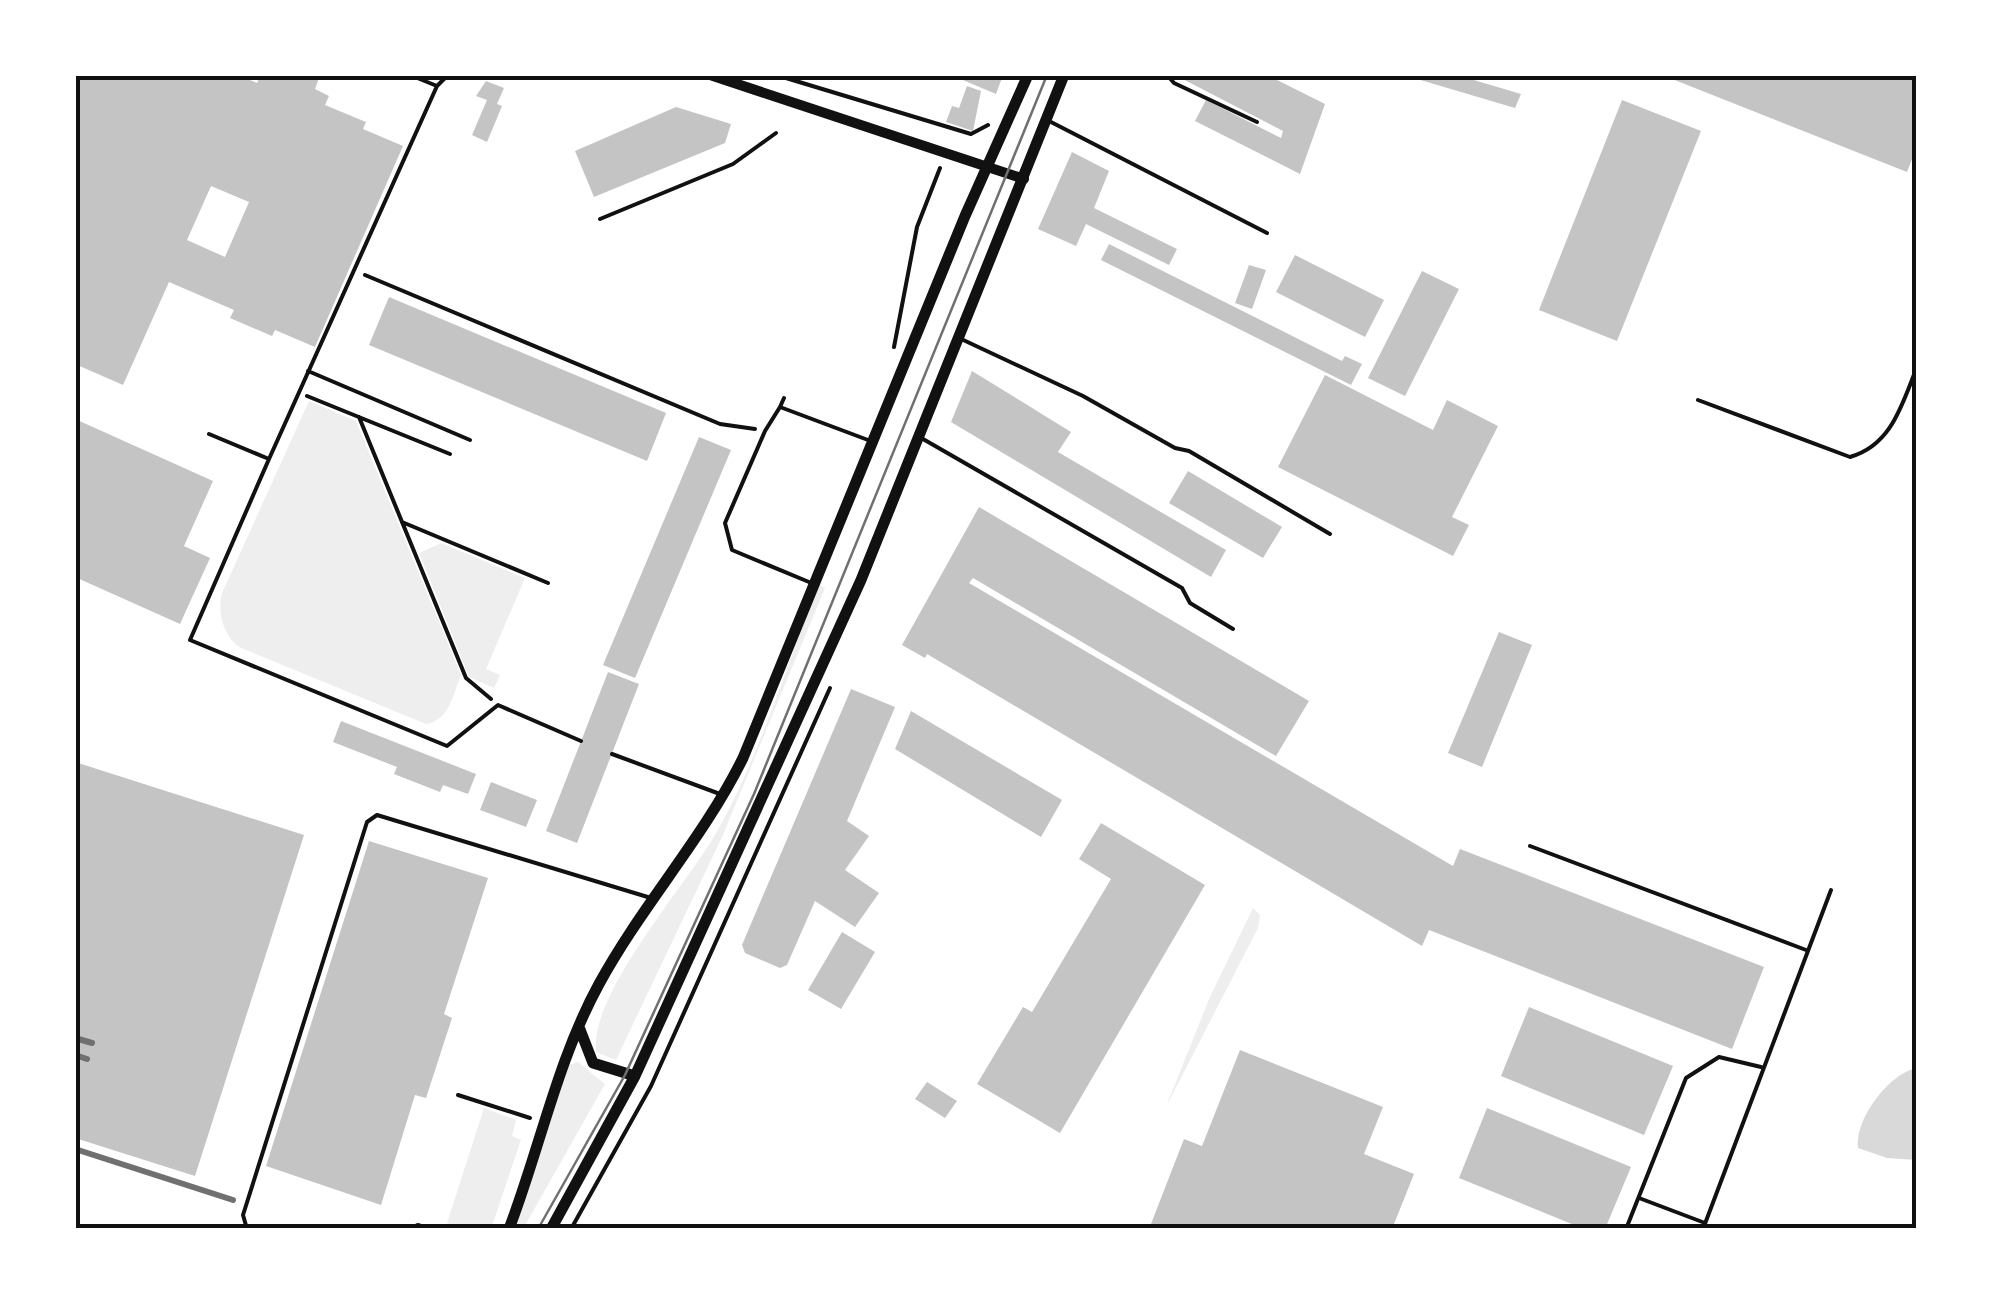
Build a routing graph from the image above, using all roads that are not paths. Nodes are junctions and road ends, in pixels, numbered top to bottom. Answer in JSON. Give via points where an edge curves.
{"nodes":[{"id":1,"x":410,"y":75,"type":"edge"},
{"id":2,"x":448,"y":75,"type":"edge"},
{"id":3,"x":710,"y":75,"type":"edge"},
{"id":4,"x":1028,"y":75,"type":"edge"},
{"id":5,"x":1064,"y":75,"type":"edge"},
{"id":6,"x":1167,"y":75,"type":"edge"},
{"id":7,"x":437,"y":86,"type":"junction"},
{"id":8,"x":1046,"y":120,"type":"junction"},
{"id":9,"x":1258,"y":122,"type":"dead end"},
{"id":10,"x":776,"y":134,"type":"dead end"},
{"id":11,"x":988,"y":166,"type":"junction"},
{"id":12,"x":1024,"y":179,"type":"junction"},
{"id":13,"x":600,"y":219,"type":"dead end"},
{"id":14,"x":1267,"y":232,"type":"dead end"},
{"id":15,"x":960,"y":338,"type":"junction"},
{"id":16,"x":1917,"y":367,"type":"edge"},
{"id":17,"x":308,"y":372,"type":"junction"},
{"id":18,"x":784,"y":398,"type":"dead end"},
{"id":19,"x":1698,"y":400,"type":"dead end"},
{"id":20,"x":780,"y":407,"type":"junction"},
{"id":21,"x":209,"y":434,"type":"dead end"},
{"id":22,"x":918,"y":436,"type":"junction"},
{"id":23,"x":470,"y":440,"type":"dead end"},
{"id":24,"x":872,"y":442,"type":"junction"},
{"id":25,"x":269,"y":459,"type":"junction"},
{"id":26,"x":1330,"y":534,"type":"dead end"},
{"id":27,"x":814,"y":584,"type":"junction"},
{"id":28,"x":1232,"y":629,"type":"dead end"},
{"id":29,"x":581,"y":741,"type":"dead end"},
{"id":30,"x":612,"y":754,"type":"dead end"},
{"id":31,"x":724,"y":796,"type":"junction"},
{"id":32,"x":1530,"y":846,"type":"dead end"},
{"id":33,"x":1831,"y":890,"type":"dead end"},
{"id":34,"x":653,"y":899,"type":"junction"},
{"id":35,"x":1808,"y":950,"type":"junction"},
{"id":36,"x":579,"y":1027,"type":"junction"},
{"id":37,"x":1763,"y":1067,"type":"junction"},
{"id":38,"x":634,"y":1076,"type":"junction"},
{"id":39,"x":1639,"y":1198,"type":"junction"},
{"id":40,"x":1704,"y":1226,"type":"edge"},
{"id":41,"x":247,"y":1229,"type":"edge"},
{"id":42,"x":509,"y":1229,"type":"edge"},
{"id":43,"x":551,"y":1229,"type":"edge"},
{"id":44,"x":1626,"y":1229,"type":"edge"}],
"edges":[{"from":1,"to":7,"type":"lane"},
{"from":2,"to":7,"type":"lane"},
{"from":3,"to":11,"type":"street"},
{"from":4,"to":11,"type":"main road"},
{"from":5,"to":8,"type":"main road"},
{"from":6,"to":9,"type":"lane"},
{"from":7,"to":17,"type":"lane"},
{"from":8,"to":12,"type":"main road"},
{"from":8,"to":14,"type":"lane"},
{"from":10,"to":13,"type":"lane","via":[[733,164]]},
{"from":11,"to":12,"type":"street"},
{"from":11,"to":24,"type":"main road"},
{"from":12,"to":15,"type":"main road"},
{"from":15,"to":22,"type":"main road"},
{"from":15,"to":26,"type":"lane","via":[[1190,451]]},
{"from":16,"to":19,"type":"lane","via":[[1890,431],[1850,457]]},
{"from":17,"to":23,"type":"lane"},
{"from":17,"to":25,"type":"lane"},
{"from":18,"to":20,"type":"lane"},
{"from":20,"to":24,"type":"lane"},
{"from":20,"to":27,"type":"lane","via":[[726,523],[732,550]]},
{"from":21,"to":25,"type":"lane"},
{"from":22,"to":28,"type":"lane","via":[[1182,588],[1190,603]]},
{"from":22,"to":38,"type":"main road","via":[[861,580]]},
{"from":24,"to":27,"type":"main road"},
{"from":25,"to":29,"type":"lane","via":[[190,640],[447,746],[498,705]]},
{"from":27,"to":31,"type":"main road"},
{"from":30,"to":31,"type":"lane"},
{"from":31,"to":34,"type":"main road"},
{"from":32,"to":35,"type":"lane"},
{"from":33,"to":35,"type":"lane"},
{"from":34,"to":36,"type":"main road"},
{"from":34,"to":41,"type":"lane","via":[[376,815],[367,822],[243,1215]]},
{"from":35,"to":37,"type":"lane"},
{"from":36,"to":38,"type":"main road","via":[[593,1062]]},
{"from":36,"to":42,"type":"main road"},
{"from":37,"to":39,"type":"lane","via":[[1720,1057],[1686,1078]]},
{"from":37,"to":40,"type":"lane"},
{"from":38,"to":43,"type":"main road"},
{"from":39,"to":40,"type":"lane"},
{"from":39,"to":44,"type":"lane"}]}
